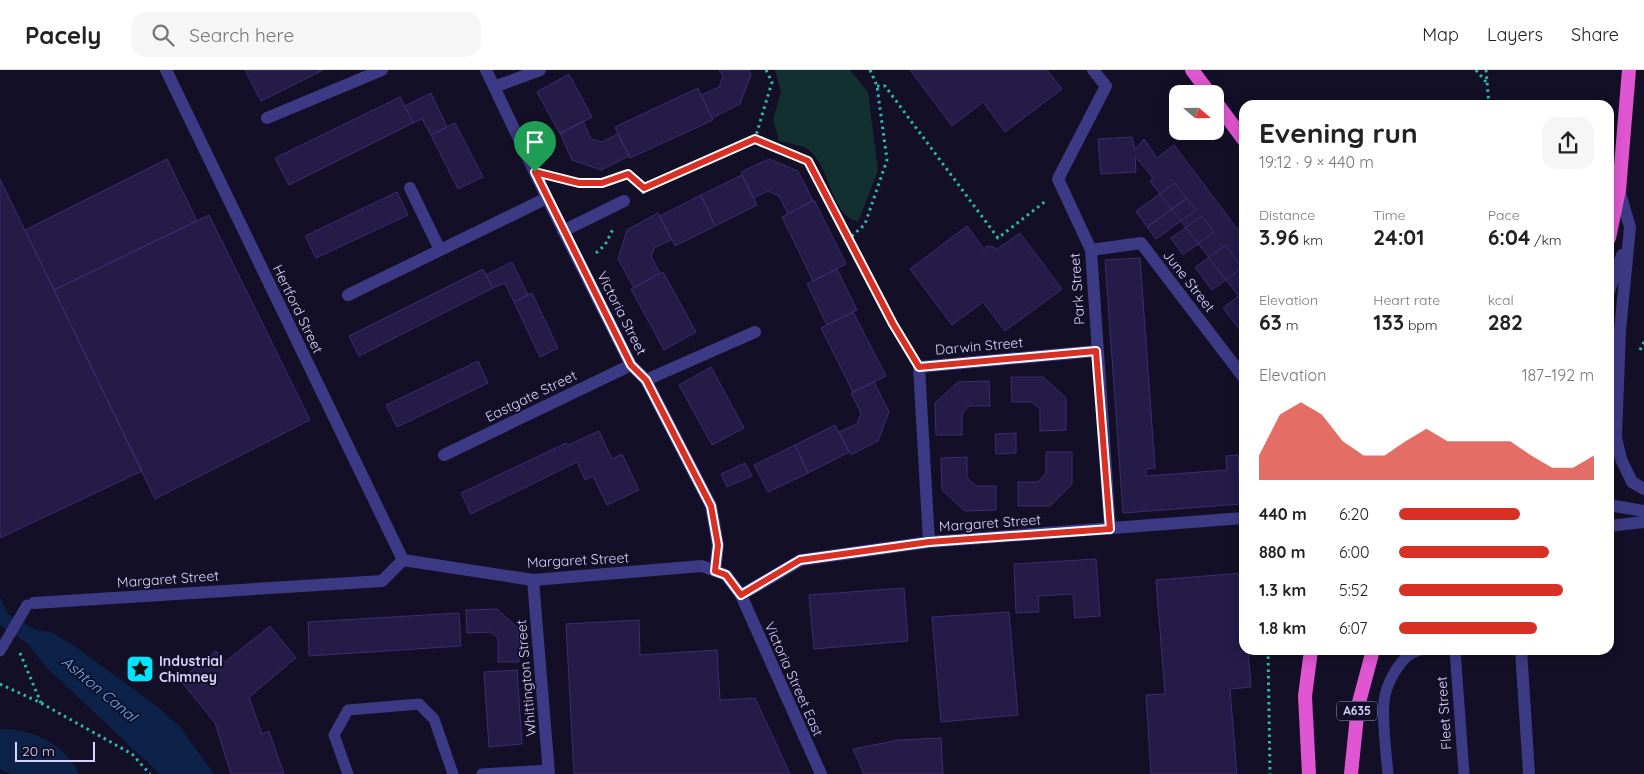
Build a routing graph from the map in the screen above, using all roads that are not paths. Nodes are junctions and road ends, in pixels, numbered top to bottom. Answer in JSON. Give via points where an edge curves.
{"nodes":[{"id":1,"x":166,"y":70,"type":"edge"},
{"id":2,"x":382,"y":70,"type":"edge"},
{"id":3,"x":486,"y":70,"type":"edge"},
{"id":4,"x":540,"y":70,"type":"edge"},
{"id":5,"x":1093,"y":70,"type":"edge"},
{"id":6,"x":1192,"y":70,"type":"edge"},
{"id":7,"x":1629,"y":70,"type":"edge"},
{"id":8,"x":353,"y":75,"type":"edge"},
{"id":9,"x":1203,"y":85,"type":"edge"},
{"id":10,"x":494,"y":87,"type":"junction"},
{"id":11,"x":1224,"y":113,"type":"edge"},
{"id":12,"x":267,"y":118,"type":"dead end"},
{"id":13,"x":1239,"y":133,"type":"edge"},
{"id":14,"x":410,"y":188,"type":"dead end"},
{"id":15,"x":1619,"y":190,"type":"junction"},
{"id":16,"x":1614,"y":195,"type":"edge"},
{"id":17,"x":547,"y":198,"type":"junction"},
{"id":18,"x":624,"y":201,"type":"road end"},
{"id":19,"x":1614,"y":214,"type":"edge"},
{"id":20,"x":563,"y":231,"type":"junction"},
{"id":21,"x":1629,"y":239,"type":"junction"},
{"id":22,"x":440,"y":250,"type":"junction"},
{"id":23,"x":1090,"y":250,"type":"junction"},
{"id":24,"x":1614,"y":278,"type":"edge"},
{"id":25,"x":348,"y":294,"type":"dead end"},
{"id":26,"x":756,"y":332,"type":"dead end"},
{"id":27,"x":1096,"y":351,"type":"junction"},
{"id":28,"x":631,"y":365,"type":"junction"},
{"id":29,"x":1239,"y":371,"type":"edge"},
{"id":30,"x":646,"y":380,"type":"junction"},
{"id":31,"x":444,"y":455,"type":"dead end"},
{"id":32,"x":1644,"y":489,"type":"edge"},
{"id":33,"x":1614,"y":506,"type":"edge"},
{"id":34,"x":1644,"y":511,"type":"edge"},
{"id":35,"x":1239,"y":518,"type":"edge"},
{"id":36,"x":1644,"y":522,"type":"edge"},
{"id":37,"x":1614,"y":525,"type":"edge"},
{"id":38,"x":1110,"y":529,"type":"junction"},
{"id":39,"x":929,"y":542,"type":"junction"},
{"id":40,"x":404,"y":560,"type":"junction"},
{"id":41,"x":715,"y":571,"type":"junction"},
{"id":42,"x":533,"y":580,"type":"junction"},
{"id":43,"x":741,"y":595,"type":"junction"},
{"id":44,"x":31,"y":604,"type":"joint"},
{"id":45,"x":0,"y":651,"type":"edge"},
{"id":46,"x":1309,"y":655,"type":"edge"},
{"id":47,"x":1372,"y":655,"type":"edge"},
{"id":48,"x":1410,"y":655,"type":"edge"},
{"id":49,"x":1455,"y":655,"type":"edge"},
{"id":50,"x":1520,"y":655,"type":"edge"},
{"id":51,"x":548,"y":772,"type":"edge"},
{"id":52,"x":348,"y":774,"type":"edge"},
{"id":53,"x":453,"y":774,"type":"edge"},
{"id":54,"x":482,"y":774,"type":"edge"},
{"id":55,"x":820,"y":774,"type":"edge"},
{"id":56,"x":1309,"y":774,"type":"edge"},
{"id":57,"x":1351,"y":774,"type":"edge"},
{"id":58,"x":1388,"y":774,"type":"edge"},
{"id":59,"x":1464,"y":774,"type":"edge"},
{"id":60,"x":1529,"y":774,"type":"edge"}],
"edges":[{"from":1,"to":40,"type":"street","name":"Hertford Street"},
{"from":2,"to":8,"type":"street"},
{"from":3,"to":10,"type":"street","name":"Victoria Street"},
{"from":4,"to":10,"type":"street"},
{"from":5,"to":23,"type":"street","name":"Park Street","via":[[1106,86],[1058,179]]},
{"from":6,"to":9,"type":"highway"},
{"from":7,"to":15,"type":"highway"},
{"from":8,"to":12,"type":"street"},
{"from":10,"to":17,"type":"street","name":"Victoria Street"},
{"from":11,"to":13,"type":"highway"},
{"from":14,"to":22,"type":"street"},
{"from":15,"to":16,"type":"highway"},
{"from":15,"to":19,"type":"highway"},
{"from":15,"to":21,"type":"street","via":[[1630,228]]},
{"from":17,"to":20,"type":"street","name":"Victoria Street"},
{"from":17,"to":22,"type":"street"},
{"from":18,"to":20,"type":"street"},
{"from":20,"to":28,"type":"street","name":"Victoria Street"},
{"from":21,"to":24,"type":"street"},
{"from":21,"to":32,"type":"street","via":[[1620,330],[1616,438],[1621,460],[1632,482]]},
{"from":22,"to":25,"type":"street"},
{"from":23,"to":27,"type":"street","name":"Park Street"},
{"from":23,"to":29,"type":"street","name":"June Street","via":[[1141,243]]},
{"from":26,"to":30,"type":"street"},
{"from":27,"to":38,"type":"street","name":"Park Street"},
{"from":27,"to":39,"type":"street","name":"Darwin Street","via":[[919,367]]},
{"from":28,"to":30,"type":"street","name":"Victoria Street"},
{"from":28,"to":31,"type":"street","name":"Eastgate Street"},
{"from":30,"to":41,"type":"street","name":"Victoria Street","via":[[711,506],[718,545]]},
{"from":33,"to":34,"type":"street"},
{"from":35,"to":38,"type":"street"},
{"from":36,"to":37,"type":"street"},
{"from":38,"to":39,"type":"street","name":"Margaret Street"},
{"from":39,"to":43,"type":"street","name":"Margaret Street","via":[[800,560]]},
{"from":40,"to":42,"type":"street","name":"Margaret Street"},
{"from":40,"to":44,"type":"street","name":"Margaret Street","via":[[382,580]]},
{"from":41,"to":42,"type":"street","name":"Margaret Street","via":[[702,566]]},
{"from":41,"to":43,"type":"street","name":"Margaret Street","via":[[726,575]]},
{"from":42,"to":51,"type":"street","name":"Whittington Street"},
{"from":43,"to":55,"type":"street","name":"Victoria Street East"},
{"from":44,"to":45,"type":"lane","bridge":true},
{"from":46,"to":56,"type":"highway","via":[[1305,696]]},
{"from":47,"to":57,"type":"highway","number":"A635","via":[[1358,706]]},
{"from":48,"to":58,"type":"lane","via":[[1398,668],[1384,700]]},
{"from":49,"to":59,"type":"lane","name":"Fleet Street"},
{"from":50,"to":60,"type":"street"},
{"from":51,"to":54,"type":"lane"},
{"from":52,"to":53,"type":"lane","via":[[334,735],[348,710],[420,704],[434,719]]}]}
